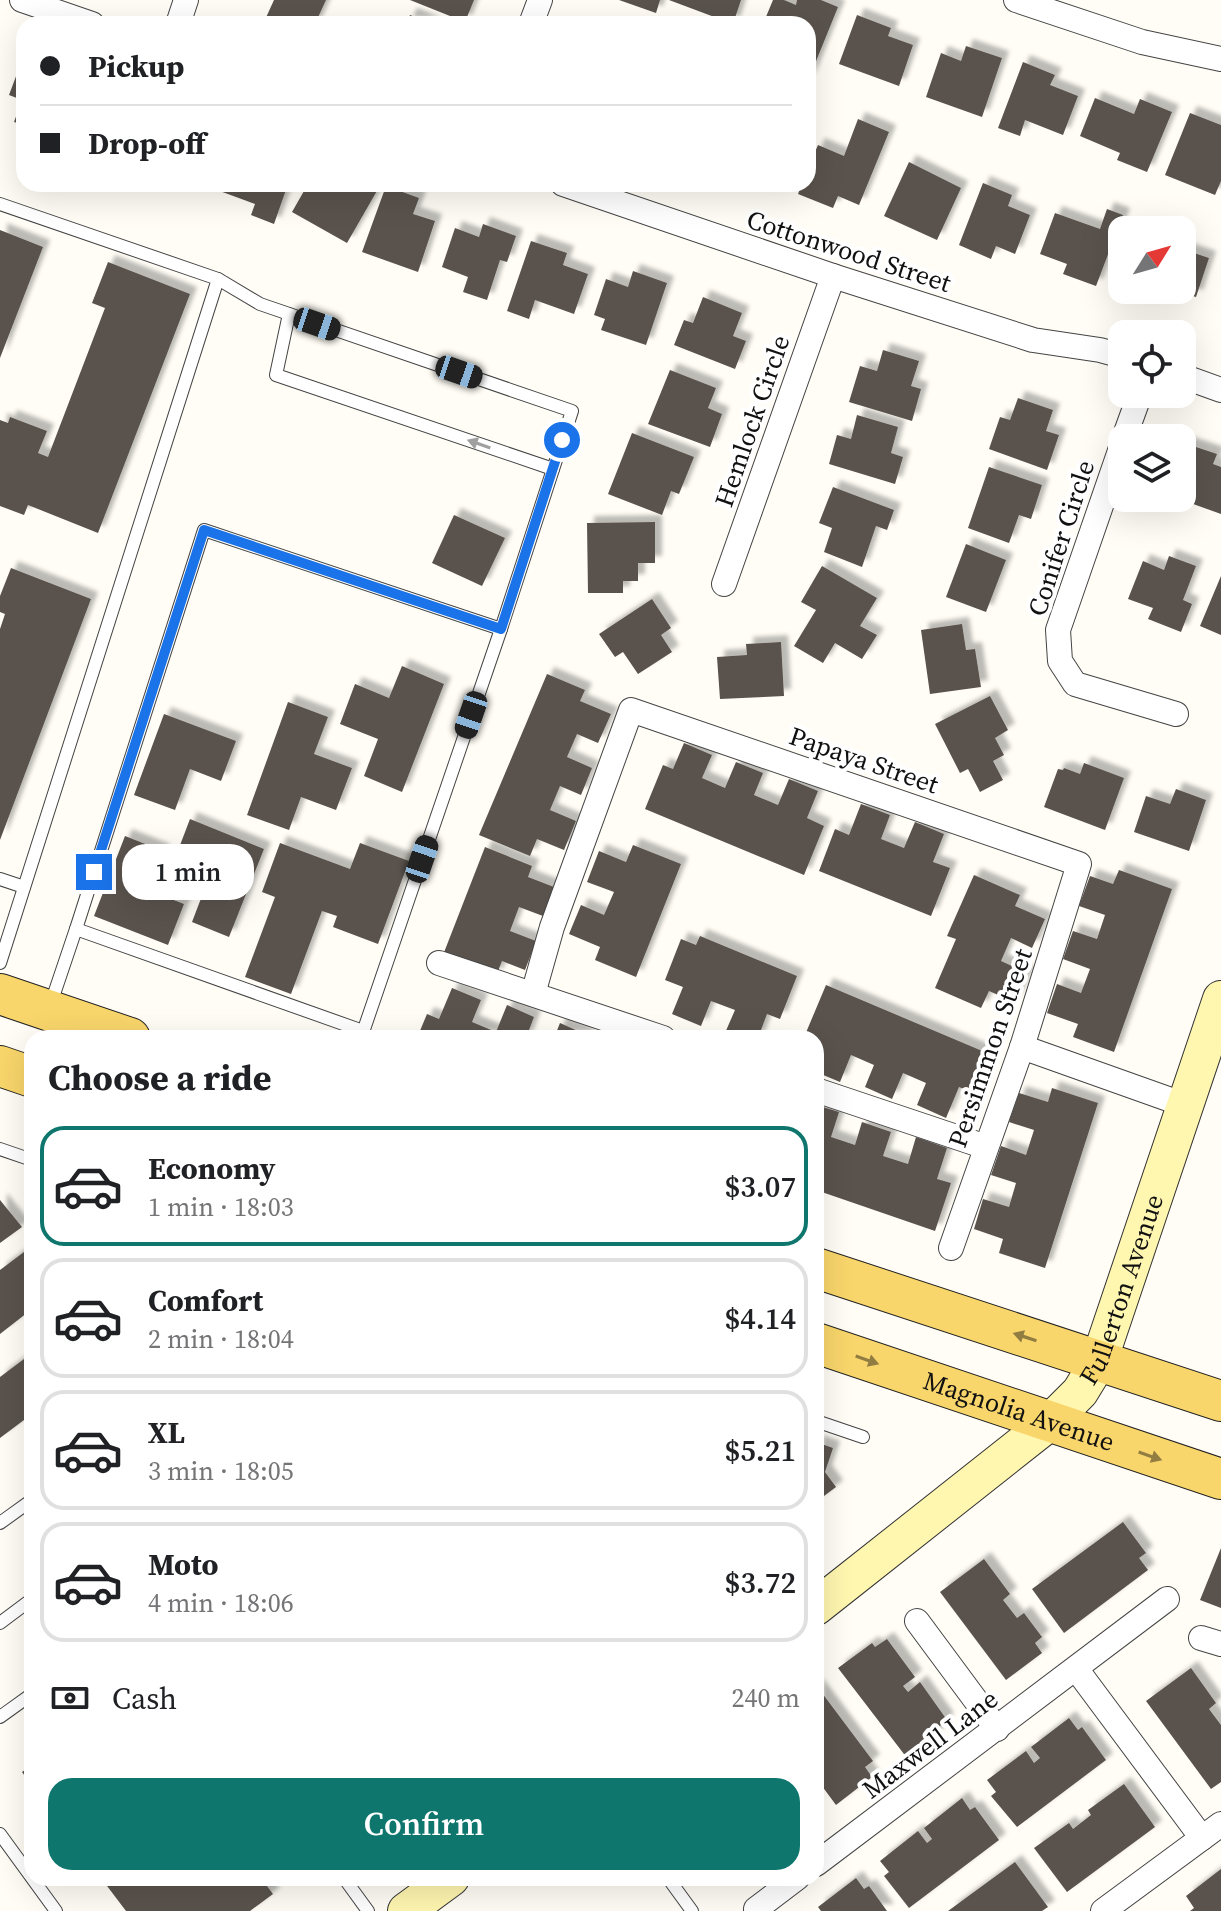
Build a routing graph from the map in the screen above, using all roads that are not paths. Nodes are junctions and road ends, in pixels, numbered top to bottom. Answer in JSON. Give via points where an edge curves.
{"nodes":[{"id":1,"x":22,"y":0,"type":"edge"},
{"id":2,"x":1016,"y":0,"type":"edge"},
{"id":3,"x":69,"y":16,"type":"edge"},
{"id":4,"x":1219,"y":52,"type":"edge"},
{"id":5,"x":586,"y":192,"type":"edge"},
{"id":6,"x":0,"y":204,"type":"edge"},
{"id":7,"x":833,"y":276,"type":"junction"},
{"id":8,"x":218,"y":279,"type":"junction"},
{"id":9,"x":289,"y":314,"type":"junction"},
{"id":10,"x":1108,"y":352,"type":"edge"},
{"id":11,"x":1196,"y":381,"type":"edge"},
{"id":12,"x":1221,"y":390,"type":"edge"},
{"id":13,"x":553,"y":469,"type":"junction"},
{"id":14,"x":1108,"y":485,"type":"edge"},
{"id":15,"x":724,"y":584,"type":"dead end"},
{"id":16,"x":501,"y":629,"type":"junction"},
{"id":17,"x":1176,"y":714,"type":"dead end"},
{"id":18,"x":1079,"y":864,"type":"joint"},
{"id":19,"x":0,"y":879,"type":"edge"},
{"id":20,"x":24,"y":887,"type":"junction"},
{"id":21,"x":76,"y":929,"type":"junction"},
{"id":22,"x":0,"y":963,"type":"edge"},
{"id":23,"x":439,"y":963,"type":"dead end"},
{"id":24,"x":0,"y":994,"type":"edge"},
{"id":25,"x":533,"y":994,"type":"junction"},
{"id":26,"x":1221,"y":999,"type":"edge"},
{"id":27,"x":49,"y":1010,"type":"junction"},
{"id":28,"x":107,"y":1030,"type":"edge"},
{"id":29,"x":351,"y":1030,"type":"edge"},
{"id":30,"x":363,"y":1030,"type":"edge"},
{"id":31,"x":639,"y":1030,"type":"edge"},
{"id":32,"x":1022,"y":1047,"type":"junction"},
{"id":33,"x":0,"y":1066,"type":"edge"},
{"id":34,"x":24,"y":1074,"type":"edge"},
{"id":35,"x":824,"y":1093,"type":"edge"},
{"id":36,"x":1185,"y":1105,"type":"junction"},
{"id":37,"x":986,"y":1147,"type":"junction"},
{"id":38,"x":0,"y":1149,"type":"edge"},
{"id":39,"x":24,"y":1157,"type":"edge"},
{"id":40,"x":951,"y":1248,"type":"dead end"},
{"id":41,"x":824,"y":1271,"type":"edge"},
{"id":42,"x":824,"y":1346,"type":"edge"},
{"id":43,"x":1099,"y":1361,"type":"junction"},
{"id":44,"x":1221,"y":1401,"type":"edge"},
{"id":45,"x":1050,"y":1422,"type":"junction"},
{"id":46,"x":824,"y":1424,"type":"edge"},
{"id":47,"x":863,"y":1437,"type":"dead end"},
{"id":48,"x":1221,"y":1479,"type":"edge"},
{"id":49,"x":24,"y":1506,"type":"edge"},
{"id":50,"x":0,"y":1523,"type":"edge"},
{"id":51,"x":1167,"y":1599,"type":"dead end"},
{"id":52,"x":824,"y":1601,"type":"edge"},
{"id":53,"x":24,"y":1605,"type":"edge"},
{"id":54,"x":917,"y":1621,"type":"dead end"},
{"id":55,"x":0,"y":1623,"type":"edge"},
{"id":56,"x":1077,"y":1670,"type":"junction"},
{"id":57,"x":24,"y":1700,"type":"edge"},
{"id":58,"x":0,"y":1717,"type":"edge"},
{"id":59,"x":997,"y":1729,"type":"junction"},
{"id":60,"x":1212,"y":1831,"type":"edge"},
{"id":61,"x":0,"y":1834,"type":"edge"},
{"id":62,"x":824,"y":1849,"type":"edge"},
{"id":63,"x":24,"y":1867,"type":"edge"},
{"id":64,"x":38,"y":1886,"type":"edge"},
{"id":65,"x":350,"y":1886,"type":"edge"},
{"id":66,"x":439,"y":1886,"type":"edge"},
{"id":67,"x":674,"y":1886,"type":"edge"},
{"id":68,"x":786,"y":1886,"type":"edge"},
{"id":69,"x":1132,"y":1903,"type":"edge"},
{"id":70,"x":756,"y":1909,"type":"dead end"},
{"id":71,"x":56,"y":1911,"type":"edge"},
{"id":72,"x":368,"y":1911,"type":"edge"},
{"id":73,"x":406,"y":1911,"type":"edge"},
{"id":74,"x":692,"y":1911,"type":"edge"},
{"id":75,"x":1103,"y":1911,"type":"edge"}],
"edges":[{"from":1,"to":3,"type":"street"},
{"from":2,"to":4,"type":"street","via":[[1142,42]]},
{"from":5,"to":7,"type":"street","name":"Cottonwood Street"},
{"from":6,"to":8,"type":"lane"},
{"from":7,"to":10,"type":"street","name":"Cottonwood Street","via":[[1033,340]]},
{"from":7,"to":15,"type":"street","name":"Hemlock Circle"},
{"from":8,"to":9,"type":"lane"},
{"from":8,"to":20,"type":"lane"},
{"from":13,"to":9,"type":"lane","one_way":true,"via":[[276,375]]},
{"from":9,"to":13,"type":"lane","via":[[572,411]]},
{"from":11,"to":12,"type":"street"},
{"from":13,"to":16,"type":"lane"},
{"from":14,"to":17,"type":"street","name":"Conifer Circle","via":[[1058,630],[1060,661],[1075,684]]},
{"from":16,"to":21,"type":"lane","via":[[204,530]]},
{"from":16,"to":30,"type":"lane"},
{"from":18,"to":25,"type":"street","name":"Papaya Street","via":[[631,710]]},
{"from":18,"to":32,"type":"street","name":"Persimmon Street"},
{"from":19,"to":20,"type":"lane"},
{"from":20,"to":22,"type":"lane"},
{"from":21,"to":27,"type":"lane"},
{"from":21,"to":29,"type":"lane"},
{"from":23,"to":25,"type":"street"},
{"from":24,"to":27,"type":"main road"},
{"from":25,"to":31,"type":"street"},
{"from":26,"to":36,"type":"main road","name":"Fullerton Avenue"},
{"from":27,"to":28,"type":"main road"},
{"from":32,"to":36,"type":"street"},
{"from":32,"to":37,"type":"street","name":"Persimmon Street"},
{"from":33,"to":34,"type":"main road"},
{"from":35,"to":37,"type":"street"},
{"from":36,"to":43,"type":"main road","name":"Fullerton Avenue"},
{"from":37,"to":40,"type":"street","name":"Persimmon Street"},
{"from":38,"to":39,"type":"lane"},
{"from":43,"to":41,"type":"main road","one_way":true},
{"from":42,"to":45,"type":"main road","name":"Magnolia Avenue","one_way":true},
{"from":43,"to":44,"type":"main road"},
{"from":43,"to":45,"type":"main road","name":"Fullerton Avenue","via":[[1080,1392]]},
{"from":45,"to":48,"type":"main road","name":"Magnolia Avenue","one_way":true},
{"from":45,"to":52,"type":"main road","name":"Fullerton Avenue"},
{"from":46,"to":47,"type":"lane"},
{"from":49,"to":50,"type":"lane"},
{"from":51,"to":56,"type":"street","name":"Maxwell Lane"},
{"from":53,"to":55,"type":"lane"},
{"from":54,"to":59,"type":"street"},
{"from":56,"to":59,"type":"street","name":"Maxwell Lane"},
{"from":56,"to":60,"type":"street"},
{"from":57,"to":58,"type":"lane"},
{"from":59,"to":62,"type":"street","name":"Maxwell Lane"},
{"from":60,"to":69,"type":"street"},
{"from":61,"to":63,"type":"lane"},
{"from":64,"to":71,"type":"lane"},
{"from":65,"to":72,"type":"lane"},
{"from":66,"to":73,"type":"main road"},
{"from":67,"to":74,"type":"lane"},
{"from":68,"to":70,"type":"street"},
{"from":69,"to":75,"type":"street"}]}
